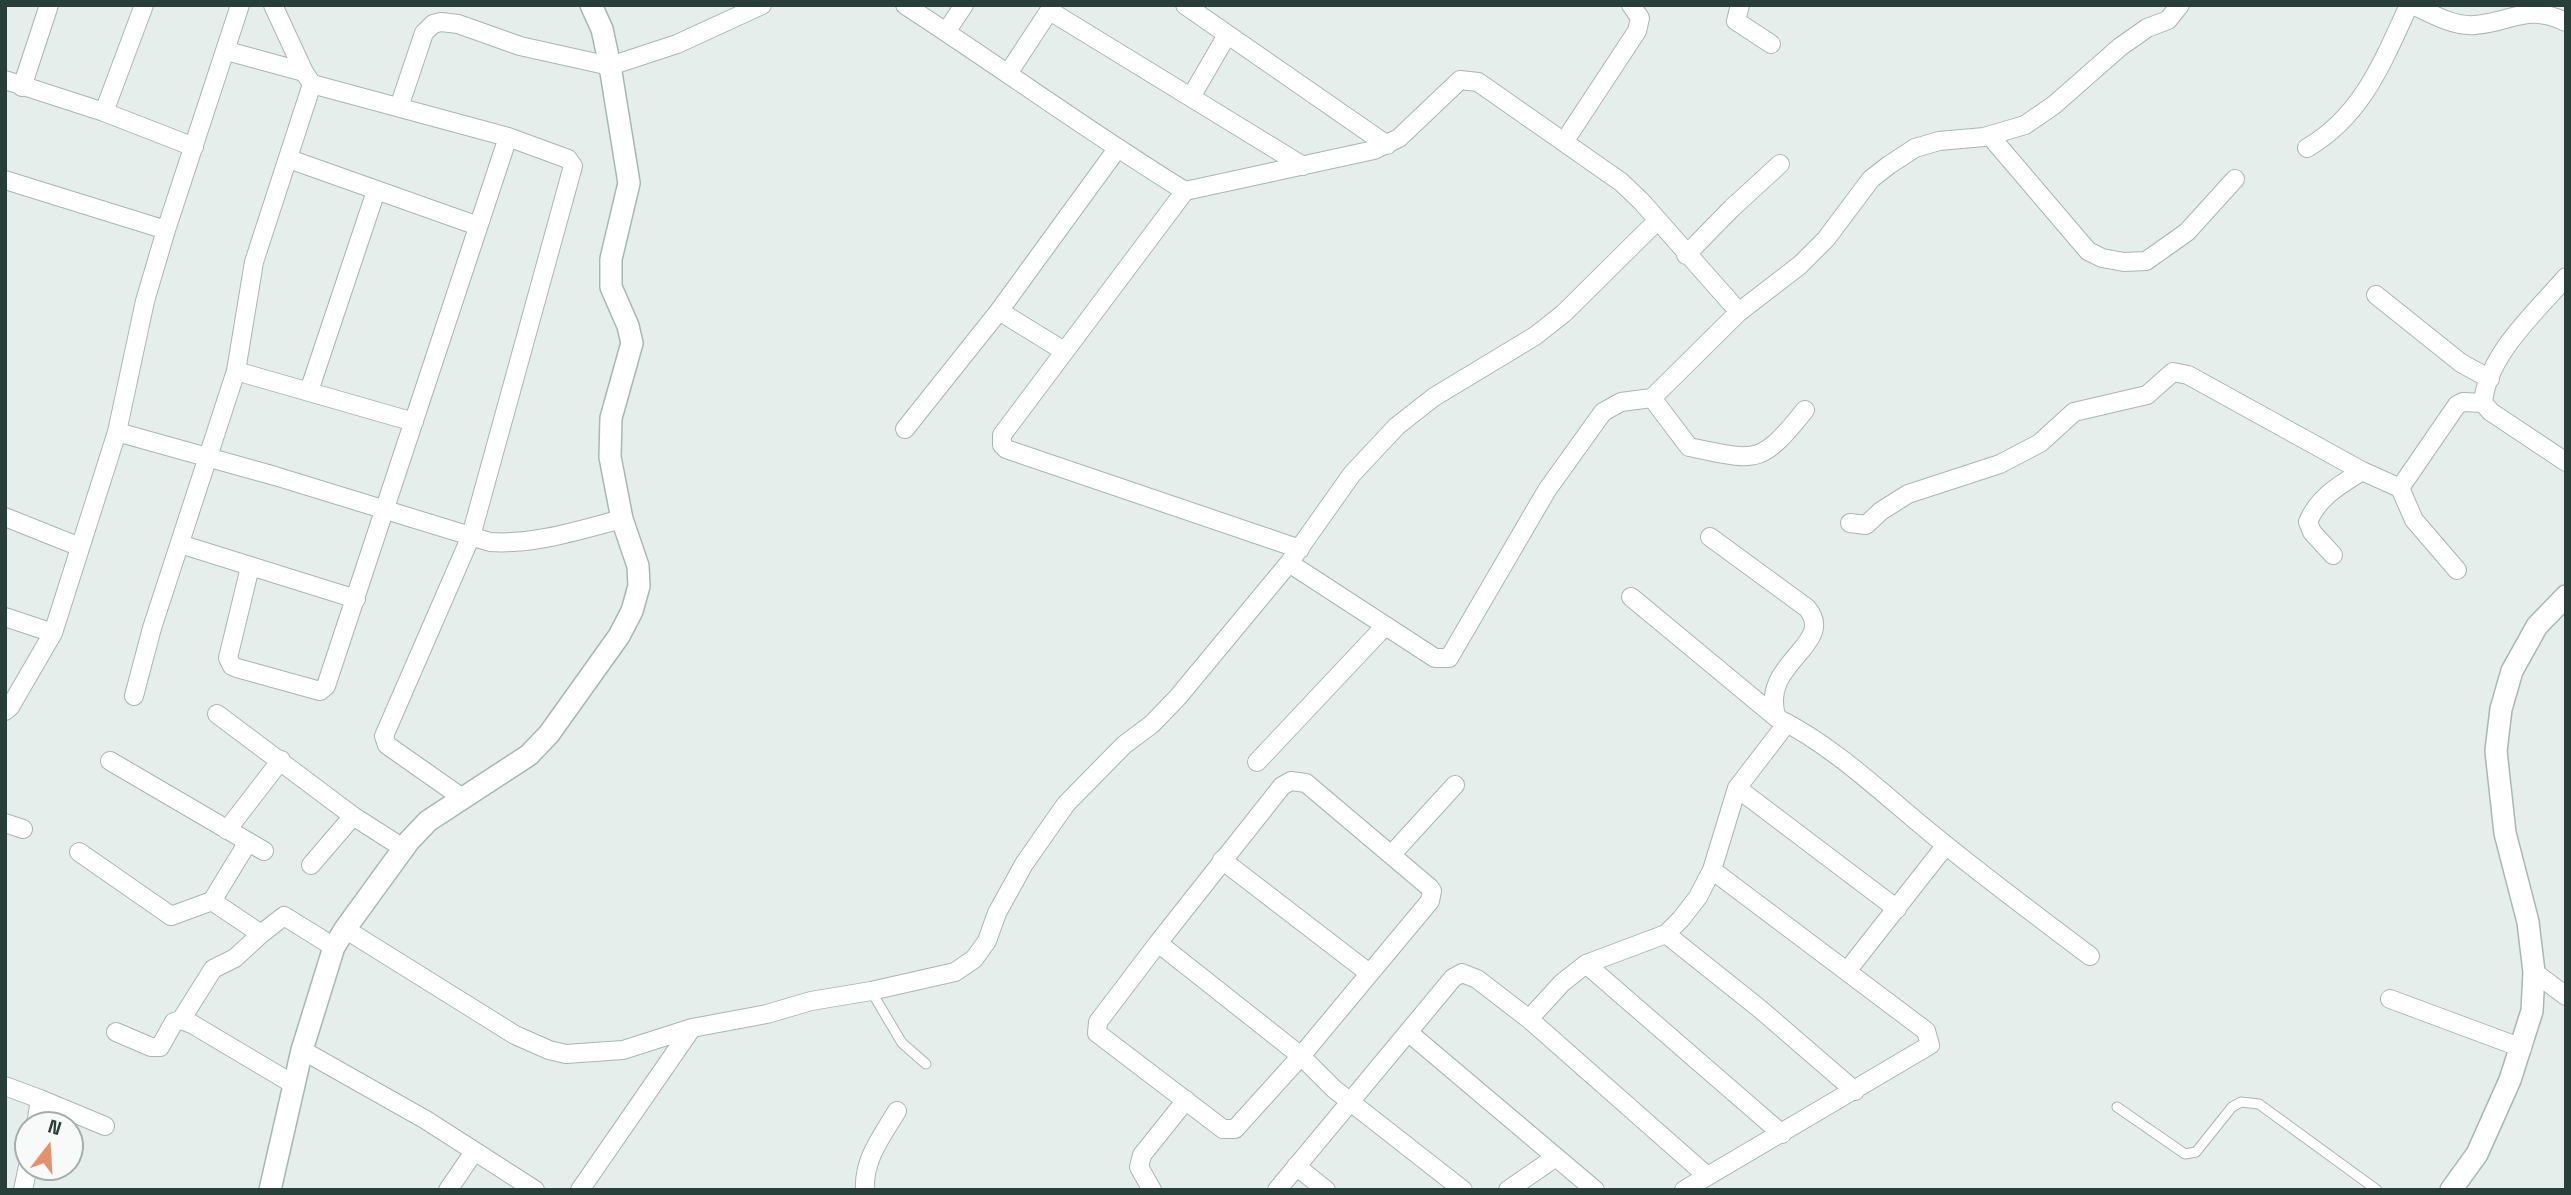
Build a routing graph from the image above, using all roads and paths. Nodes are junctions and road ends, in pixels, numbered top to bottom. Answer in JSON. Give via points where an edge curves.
{"nodes":[{"id":1,"x":49,"y":5,"type":"edge"},
{"id":2,"x":144,"y":5,"type":"edge"},
{"id":3,"x":240,"y":5,"type":"edge"},
{"id":4,"x":273,"y":5,"type":"edge"},
{"id":5,"x":591,"y":5,"type":"edge"},
{"id":6,"x":762,"y":5,"type":"edge"},
{"id":7,"x":905,"y":5,"type":"edge"},
{"id":8,"x":964,"y":5,"type":"edge"},
{"id":9,"x":1185,"y":5,"type":"edge"},
{"id":10,"x":1630,"y":5,"type":"edge"},
{"id":11,"x":1740,"y":5,"type":"edge"},
{"id":12,"x":2180,"y":5,"type":"edge"},
{"id":13,"x":2411,"y":5,"type":"edge"},
{"id":14,"x":1051,"y":8,"type":"edge"},
{"id":15,"x":2566,"y":22,"type":"edge"},
{"id":16,"x":946,"y":32,"type":"junction"},
{"id":17,"x":1227,"y":35,"type":"junction"},
{"id":18,"x":1772,"y":44,"type":"dead end"},
{"id":19,"x":227,"y":51,"type":"junction"},
{"id":20,"x":610,"y":66,"type":"junction"},
{"id":21,"x":1009,"y":72,"type":"junction"},
{"id":22,"x":308,"y":78,"type":"junction"},
{"id":23,"x":14,"y":83,"type":"edge"},
{"id":24,"x":1191,"y":97,"type":"junction"},
{"id":25,"x":399,"y":107,"type":"junction"},
{"id":26,"x":104,"y":112,"type":"junction"},
{"id":27,"x":1990,"y":135,"type":"junction"},
{"id":28,"x":508,"y":137,"type":"junction"},
{"id":29,"x":1564,"y":142,"type":"junction"},
{"id":30,"x":1387,"y":145,"type":"junction"},
{"id":31,"x":194,"y":146,"type":"junction"},
{"id":32,"x":2307,"y":148,"type":"dead end"},
{"id":33,"x":1117,"y":149,"type":"junction"},
{"id":34,"x":289,"y":159,"type":"junction"},
{"id":35,"x":1780,"y":164,"type":"dead end"},
{"id":36,"x":1303,"y":166,"type":"junction"},
{"id":37,"x":2235,"y":179,"type":"dead end"},
{"id":38,"x":5,"y":180,"type":"edge"},
{"id":39,"x":376,"y":191,"type":"junction"},
{"id":40,"x":1185,"y":191,"type":"junction"},
{"id":41,"x":1657,"y":221,"type":"junction"},
{"id":42,"x":478,"y":226,"type":"junction"},
{"id":43,"x":166,"y":230,"type":"junction"},
{"id":44,"x":1686,"y":255,"type":"junction"},
{"id":45,"x":2566,"y":277,"type":"edge"},
{"id":46,"x":2376,"y":295,"type":"dead end"},
{"id":47,"x":999,"y":311,"type":"junction"},
{"id":48,"x":1739,"y":312,"type":"junction"},
{"id":49,"x":1064,"y":351,"type":"junction"},
{"id":50,"x":236,"y":371,"type":"junction"},
{"id":51,"x":2490,"y":379,"type":"junction"},
{"id":52,"x":309,"y":391,"type":"junction"},
{"id":53,"x":1652,"y":398,"type":"junction"},
{"id":54,"x":2483,"y":403,"type":"junction"},
{"id":55,"x":1805,"y":410,"type":"dead end"},
{"id":56,"x":414,"y":422,"type":"junction"},
{"id":57,"x":905,"y":429,"type":"dead end"},
{"id":58,"x":117,"y":432,"type":"junction"},
{"id":59,"x":208,"y":456,"type":"junction"},
{"id":60,"x":2566,"y":462,"type":"edge"},
{"id":61,"x":2362,"y":471,"type":"junction"},
{"id":62,"x":2400,"y":488,"type":"junction"},
{"id":63,"x":385,"y":511,"type":"junction"},
{"id":64,"x":5,"y":517,"type":"edge"},
{"id":65,"x":622,"y":519,"type":"junction"},
{"id":66,"x":1850,"y":523,"type":"dead end"},
{"id":67,"x":471,"y":537,"type":"junction"},
{"id":68,"x":1710,"y":537,"type":"dead end"},
{"id":69,"x":180,"y":544,"type":"junction"},
{"id":70,"x":80,"y":547,"type":"junction"},
{"id":71,"x":2333,"y":555,"type":"dead end"},
{"id":72,"x":1294,"y":556,"type":"junction"},
{"id":73,"x":250,"y":567,"type":"junction"},
{"id":74,"x":2457,"y":570,"type":"dead end"},
{"id":75,"x":2566,"y":596,"type":"edge"},
{"id":76,"x":1630,"y":597,"type":"dead end"},
{"id":77,"x":356,"y":599,"type":"junction"},
{"id":78,"x":5,"y":617,"type":"edge"},
{"id":79,"x":1385,"y":626,"type":"junction"},
{"id":80,"x":53,"y":633,"type":"junction"},
{"id":81,"x":134,"y":696,"type":"dead end"},
{"id":82,"x":5,"y":712,"type":"edge"},
{"id":83,"x":217,"y":714,"type":"dead end"},
{"id":84,"x":1782,"y":721,"type":"junction"},
{"id":85,"x":281,"y":760,"type":"junction"},
{"id":86,"x":110,"y":761,"type":"dead end"},
{"id":87,"x":1257,"y":762,"type":"dead end"},
{"id":88,"x":1455,"y":785,"type":"dead end"},
{"id":89,"x":1737,"y":788,"type":"junction"},
{"id":90,"x":461,"y":797,"type":"junction"},
{"id":91,"x":353,"y":816,"type":"junction"},
{"id":92,"x":5,"y":823,"type":"edge"},
{"id":93,"x":23,"y":829,"type":"dead end"},
{"id":94,"x":227,"y":830,"type":"junction"},
{"id":95,"x":248,"y":842,"type":"junction"},
{"id":96,"x":1946,"y":845,"type":"junction"},
{"id":97,"x":404,"y":848,"type":"junction"},
{"id":98,"x":264,"y":851,"type":"dead end"},
{"id":99,"x":79,"y":852,"type":"dead end"},
{"id":100,"x":1392,"y":854,"type":"junction"},
{"id":101,"x":1222,"y":860,"type":"junction"},
{"id":102,"x":311,"y":865,"type":"dead end"},
{"id":103,"x":1712,"y":870,"type":"junction"},
{"id":104,"x":212,"y":901,"type":"junction"},
{"id":105,"x":1897,"y":909,"type":"junction"},
{"id":106,"x":261,"y":933,"type":"junction"},
{"id":107,"x":1666,"y":934,"type":"junction"},
{"id":108,"x":339,"y":938,"type":"junction"},
{"id":109,"x":1158,"y":943,"type":"junction"},
{"id":110,"x":2090,"y":956,"type":"dead end"},
{"id":111,"x":1586,"y":964,"type":"junction"},
{"id":112,"x":1847,"y":971,"type":"junction"},
{"id":113,"x":2534,"y":972,"type":"junction"},
{"id":114,"x":1369,"y":973,"type":"junction"},
{"id":115,"x":871,"y":991,"type":"junction"},
{"id":116,"x":2566,"y":996,"type":"edge"},
{"id":117,"x":2389,"y":999,"type":"dead end"},
{"id":118,"x":1529,"y":1019,"type":"junction"},
{"id":119,"x":181,"y":1020,"type":"junction"},
{"id":120,"x":692,"y":1028,"type":"junction"},
{"id":121,"x":116,"y":1032,"type":"dead end"},
{"id":122,"x":1408,"y":1032,"type":"junction"},
{"id":123,"x":2522,"y":1048,"type":"junction"},
{"id":124,"x":302,"y":1050,"type":"junction"},
{"id":125,"x":1301,"y":1056,"type":"junction"},
{"id":126,"x":926,"y":1064,"type":"dead end"},
{"id":127,"x":293,"y":1084,"type":"junction"},
{"id":128,"x":5,"y":1086,"type":"edge"},
{"id":129,"x":1855,"y":1091,"type":"junction"},
{"id":130,"x":40,"y":1099,"type":"junction"},
{"id":131,"x":1186,"y":1100,"type":"junction"},
{"id":132,"x":1352,"y":1102,"type":"junction"},
{"id":133,"x":2117,"y":1107,"type":"dead end"},
{"id":134,"x":38,"y":1111,"type":"edge"},
{"id":135,"x":897,"y":1111,"type":"dead end"},
{"id":136,"x":106,"y":1126,"type":"dead end"},
{"id":137,"x":1782,"y":1134,"type":"junction"},
{"id":138,"x":474,"y":1152,"type":"junction"},
{"id":139,"x":1556,"y":1157,"type":"junction"},
{"id":140,"x":1296,"y":1166,"type":"junction"},
{"id":141,"x":1706,"y":1175,"type":"junction"},
{"id":142,"x":270,"y":1190,"type":"edge"},
{"id":143,"x":448,"y":1190,"type":"edge"},
{"id":144,"x":535,"y":1190,"type":"edge"},
{"id":145,"x":580,"y":1190,"type":"edge"},
{"id":146,"x":865,"y":1190,"type":"edge"},
{"id":147,"x":1152,"y":1190,"type":"edge"},
{"id":148,"x":1277,"y":1190,"type":"edge"},
{"id":149,"x":1326,"y":1190,"type":"edge"},
{"id":150,"x":1463,"y":1190,"type":"edge"},
{"id":151,"x":1508,"y":1190,"type":"edge"},
{"id":152,"x":1595,"y":1190,"type":"edge"},
{"id":153,"x":1684,"y":1190,"type":"edge"},
{"id":154,"x":2376,"y":1190,"type":"edge"},
{"id":155,"x":2451,"y":1190,"type":"edge"}],
"edges":[{"from":1,"to":23,"type":"street"},
{"from":2,"to":26,"type":"street"},
{"from":3,"to":19,"type":"street"},
{"from":4,"to":22,"type":"street"},
{"from":5,"to":20,"type":"street"},
{"from":6,"to":20,"type":"street","via":[[677,44]]},
{"from":7,"to":16,"type":"street"},
{"from":8,"to":16,"type":"street"},
{"from":9,"to":17,"type":"street"},
{"from":10,"to":29,"type":"street","via":[[1640,18],[1637,31]]},
{"from":11,"to":18,"type":"street","via":[[1736,21]]},
{"from":12,"to":27,"type":"street","via":[[2168,20],[2120,47],[2025,125]]},
{"from":13,"to":15,"type":"street","via":[[2474,26],[2539,13]]},
{"from":13,"to":32,"type":"street","via":[[2347,118]]},
{"from":14,"to":21,"type":"street"},
{"from":14,"to":24,"type":"street"},
{"from":16,"to":21,"type":"street"},
{"from":17,"to":24,"type":"street"},
{"from":17,"to":30,"type":"street"},
{"from":19,"to":22,"type":"street"},
{"from":19,"to":31,"type":"street"},
{"from":20,"to":25,"type":"street","via":[[441,22],[424,33]]},
{"from":20,"to":65,"type":"street","via":[[629,183],[611,259],[611,287],[632,343],[610,432]]},
{"from":21,"to":33,"type":"street"},
{"from":22,"to":25,"type":"street"},
{"from":22,"to":34,"type":"street"},
{"from":23,"to":26,"type":"street"},
{"from":24,"to":36,"type":"street"},
{"from":25,"to":28,"type":"street"},
{"from":26,"to":31,"type":"street"},
{"from":27,"to":37,"type":"street","via":[[2088,251],[2113,261],[2146,261],[2187,232]]},
{"from":27,"to":48,"type":"street","via":[[1915,148],[1889,165],[1871,179],[1800,265]]},
{"from":28,"to":42,"type":"street"},
{"from":28,"to":67,"type":"street","via":[[568,159],[573,170]]},
{"from":29,"to":30,"type":"street","via":[[1467,79],[1460,80]]},
{"from":29,"to":41,"type":"street","via":[[1621,182]]},
{"from":30,"to":36,"type":"street"},
{"from":31,"to":43,"type":"street"},
{"from":33,"to":40,"type":"street"},
{"from":33,"to":47,"type":"street"},
{"from":34,"to":39,"type":"street"},
{"from":34,"to":50,"type":"street","via":[[254,262]]},
{"from":35,"to":44,"type":"street"},
{"from":36,"to":40,"type":"street"},
{"from":38,"to":43,"type":"street"},
{"from":39,"to":42,"type":"street"},
{"from":39,"to":52,"type":"street"},
{"from":40,"to":49,"type":"street"},
{"from":41,"to":44,"type":"street"},
{"from":41,"to":72,"type":"street","via":[[1563,314],[1397,426],[1352,474]]},
{"from":42,"to":56,"type":"street"},
{"from":43,"to":58,"type":"street"},
{"from":44,"to":48,"type":"street"},
{"from":45,"to":51,"type":"street","via":[[2498,358]]},
{"from":46,"to":51,"type":"street","via":[[2461,363]]},
{"from":47,"to":49,"type":"street"},
{"from":47,"to":57,"type":"street"},
{"from":48,"to":53,"type":"street"},
{"from":49,"to":72,"type":"street","via":[[1002,436],[1006,449]]},
{"from":50,"to":52,"type":"street"},
{"from":50,"to":59,"type":"street"},
{"from":51,"to":54,"type":"street"},
{"from":52,"to":56,"type":"street"},
{"from":53,"to":55,"type":"street","via":[[1689,447],[1732,456],[1760,455],[1772,448]]},
{"from":53,"to":79,"type":"street","via":[[1622,402],[1603,412],[1547,490],[1450,658],[1435,658]]},
{"from":54,"to":60,"type":"street"},
{"from":54,"to":62,"type":"street","via":[[2457,405]]},
{"from":56,"to":63,"type":"street"},
{"from":58,"to":59,"type":"street"},
{"from":58,"to":70,"type":"street"},
{"from":59,"to":63,"type":"street"},
{"from":59,"to":69,"type":"street"},
{"from":61,"to":62,"type":"street"},
{"from":61,"to":66,"type":"street","via":[[2188,374],[2173,372],[2147,394],[2074,412],[2040,443],[2000,464],[1908,494],[1866,524]]},
{"from":61,"to":71,"type":"street","via":[[2318,504],[2308,522]]},
{"from":62,"to":74,"type":"street","via":[[2414,520]]},
{"from":63,"to":67,"type":"street"},
{"from":63,"to":77,"type":"street"},
{"from":64,"to":70,"type":"street"},
{"from":65,"to":67,"type":"street","via":[[506,543]]},
{"from":65,"to":90,"type":"street","via":[[638,566],[639,586],[619,636],[550,734],[518,762]]},
{"from":67,"to":90,"type":"street","via":[[384,740]]},
{"from":68,"to":84,"type":"street","via":[[1813,615],[1811,638],[1776,684],[1773,707]]},
{"from":69,"to":73,"type":"street"},
{"from":69,"to":81,"type":"street"},
{"from":70,"to":80,"type":"street"},
{"from":72,"to":79,"type":"street"},
{"from":72,"to":115,"type":"street","via":[[1178,697],[1066,804],[1024,864],[974,959],[955,972]]},
{"from":73,"to":77,"type":"street"},
{"from":73,"to":77,"type":"street","via":[[228,658],[237,668],[320,691],[326,686]]},
{"from":75,"to":113,"type":"street","via":[[2537,626],[2512,671],[2496,751],[2505,833],[2528,922]]},
{"from":76,"to":84,"type":"street"},
{"from":78,"to":80,"type":"street"},
{"from":79,"to":87,"type":"street"},
{"from":80,"to":82,"type":"street"},
{"from":83,"to":85,"type":"street"},
{"from":84,"to":89,"type":"street"},
{"from":84,"to":96,"type":"street","via":[[1826,748]]},
{"from":85,"to":91,"type":"street"},
{"from":85,"to":94,"type":"street"},
{"from":86,"to":94,"type":"street"},
{"from":88,"to":100,"type":"street"},
{"from":89,"to":103,"type":"street"},
{"from":89,"to":105,"type":"street"},
{"from":90,"to":97,"type":"street","via":[[428,821]]},
{"from":91,"to":97,"type":"street"},
{"from":91,"to":102,"type":"street"},
{"from":92,"to":93,"type":"street"},
{"from":94,"to":95,"type":"street"},
{"from":95,"to":98,"type":"street"},
{"from":95,"to":104,"type":"street"},
{"from":96,"to":105,"type":"street"},
{"from":96,"to":110,"type":"street"},
{"from":97,"to":108,"type":"street"},
{"from":99,"to":104,"type":"street","via":[[171,916]]},
{"from":100,"to":101,"type":"street","via":[[1306,783],[1291,781]]},
{"from":100,"to":114,"type":"street","via":[[1429,887],[1432,896]]},
{"from":101,"to":109,"type":"street"},
{"from":101,"to":114,"type":"street"},
{"from":103,"to":107,"type":"street","via":[[1698,897]]},
{"from":103,"to":112,"type":"street"},
{"from":104,"to":106,"type":"street"},
{"from":105,"to":112,"type":"street"},
{"from":106,"to":108,"type":"street","via":[[284,916]]},
{"from":106,"to":119,"type":"street","via":[[235,958],[213,969]]},
{"from":107,"to":111,"type":"street"},
{"from":107,"to":129,"type":"street"},
{"from":108,"to":120,"type":"street","via":[[515,1035],[566,1055],[623,1050]]},
{"from":108,"to":124,"type":"street"},
{"from":109,"to":125,"type":"street"},
{"from":109,"to":131,"type":"street","via":[[1098,1022],[1097,1033]]},
{"from":111,"to":118,"type":"street"},
{"from":111,"to":137,"type":"street"},
{"from":112,"to":129,"type":"street","via":[[1926,1031],[1930,1041],[1928,1047]]},
{"from":113,"to":116,"type":"street"},
{"from":113,"to":123,"type":"street","via":[[2532,1011]]},
{"from":114,"to":125,"type":"street"},
{"from":115,"to":120,"type":"street"},
{"from":115,"to":126,"type":"lane","via":[[902,1043]]},
{"from":117,"to":123,"type":"street"},
{"from":118,"to":122,"type":"street","via":[[1477,979],[1462,973]]},
{"from":118,"to":141,"type":"street"},
{"from":119,"to":121,"type":"street","via":[[174,1022],[160,1047]]},
{"from":119,"to":127,"type":"street"},
{"from":120,"to":145,"type":"street"},
{"from":122,"to":132,"type":"street"},
{"from":122,"to":139,"type":"street"},
{"from":123,"to":155,"type":"street","via":[[2477,1154]]},
{"from":124,"to":127,"type":"street"},
{"from":124,"to":138,"type":"street"},
{"from":125,"to":131,"type":"street","via":[[1235,1129],[1223,1129]]},
{"from":125,"to":132,"type":"street"},
{"from":127,"to":142,"type":"street"},
{"from":128,"to":130,"type":"street"},
{"from":129,"to":137,"type":"street"},
{"from":130,"to":134,"type":"street"},
{"from":130,"to":136,"type":"street"},
{"from":131,"to":147,"type":"street","via":[[1142,1155],[1139,1167]]},
{"from":132,"to":140,"type":"street"},
{"from":132,"to":150,"type":"street"},
{"from":133,"to":154,"type":"lane","via":[[2185,1154],[2196,1152],[2232,1107],[2241,1102],[2259,1104]]},
{"from":135,"to":146,"type":"street","via":[[867,1165]]},
{"from":137,"to":141,"type":"street"},
{"from":138,"to":143,"type":"street"},
{"from":138,"to":144,"type":"street"},
{"from":139,"to":151,"type":"street"},
{"from":139,"to":152,"type":"street"},
{"from":140,"to":148,"type":"street"},
{"from":140,"to":149,"type":"street"},
{"from":141,"to":153,"type":"street"}]}
